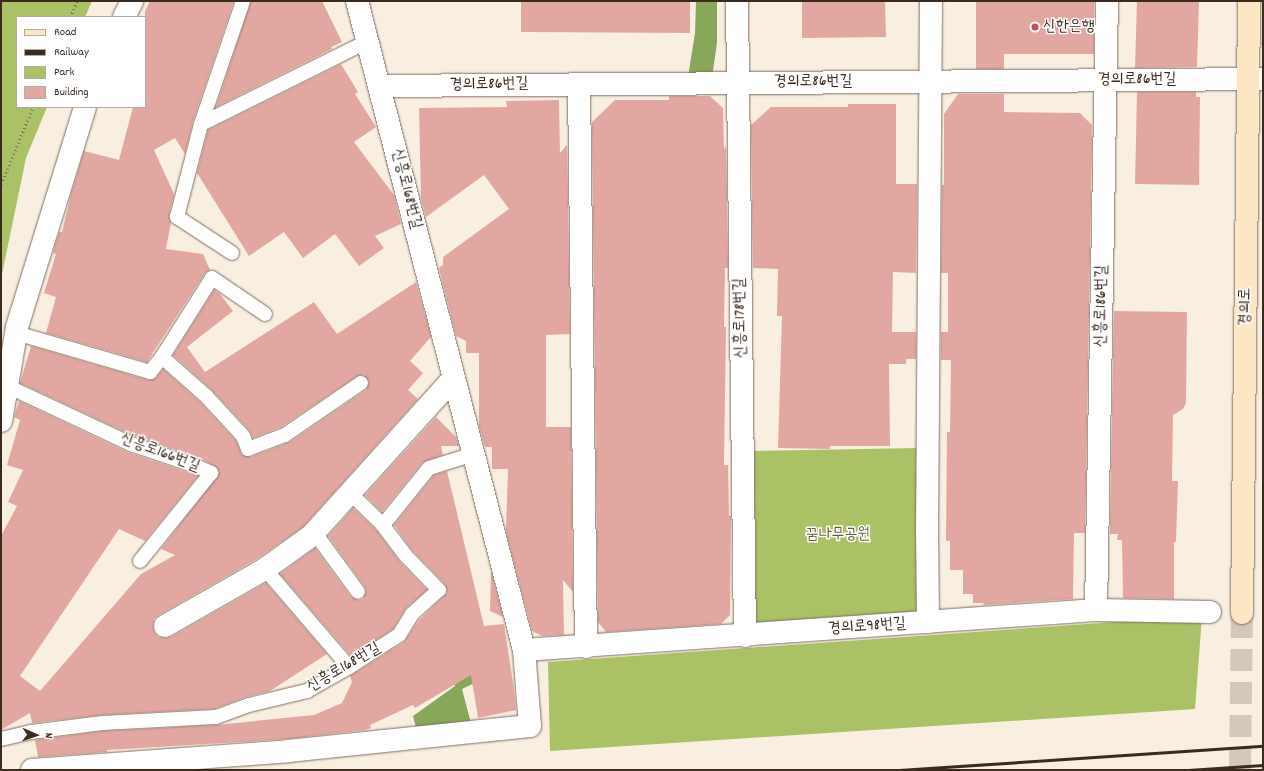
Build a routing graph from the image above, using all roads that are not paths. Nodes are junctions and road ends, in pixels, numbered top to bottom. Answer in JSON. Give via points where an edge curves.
{"nodes":[{"id":1,"x":132,"y":1,"type":"edge"},
{"id":2,"x":243,"y":1,"type":"edge"},
{"id":3,"x":358,"y":1,"type":"edge"},
{"id":4,"x":737,"y":1,"type":"edge"},
{"id":5,"x":930,"y":1,"type":"edge"},
{"id":6,"x":1108,"y":1,"type":"edge"},
{"id":7,"x":1249,"y":1,"type":"edge"},
{"id":8,"x":124,"y":16,"type":"edge"},
{"id":9,"x":368,"y":41,"type":"junction"},
{"id":10,"x":1255,"y":79,"type":"edge"},
{"id":11,"x":1107,"y":80,"type":"junction"},
{"id":12,"x":930,"y":81,"type":"junction"},
{"id":13,"x":738,"y":83,"type":"junction"},
{"id":14,"x":579,"y":84,"type":"junction"},
{"id":15,"x":379,"y":86,"type":"junction"},
{"id":16,"x":85,"y":108,"type":"edge"},
{"id":17,"x":201,"y":124,"type":"junction"},
{"id":18,"x":232,"y":253,"type":"dead end"},
{"id":19,"x":265,"y":314,"type":"dead end"},
{"id":20,"x":16,"y":333,"type":"junction"},
{"id":21,"x":162,"y":357,"type":"junction"},
{"id":22,"x":454,"y":378,"type":"junction"},
{"id":23,"x":361,"y":383,"type":"dead end"},
{"id":24,"x":7,"y":386,"type":"junction"},
{"id":25,"x":1,"y":421,"type":"edge"},
{"id":26,"x":474,"y":454,"type":"junction"},
{"id":27,"x":350,"y":493,"type":"junction"},
{"id":28,"x":383,"y":525,"type":"junction"},
{"id":29,"x":311,"y":536,"type":"junction"},
{"id":30,"x":140,"y":562,"type":"dead end"},
{"id":31,"x":265,"y":569,"type":"junction"},
{"id":32,"x":358,"y":592,"type":"dead end"},
{"id":33,"x":1096,"y":610,"type":"junction"},
{"id":34,"x":1210,"y":612,"type":"dead end"},
{"id":35,"x":1242,"y":613,"type":"tunnel mouth"},
{"id":36,"x":928,"y":622,"type":"junction"},
{"id":37,"x":165,"y":626,"type":"dead end"},
{"id":38,"x":745,"y":636,"type":"junction"},
{"id":39,"x":586,"y":647,"type":"junction"},
{"id":40,"x":524,"y":650,"type":"junction"},
{"id":41,"x":349,"y":667,"type":"junction"},
{"id":42,"x":1,"y":739,"type":"edge"},
{"id":43,"x":32,"y":770,"type":"edge"}],
"edges":[{"from":1,"to":8,"type":"street"},
{"from":2,"to":17,"type":"lane"},
{"from":3,"to":9,"type":"street","name":"신흥로168번길"},
{"from":4,"to":13,"type":"street","name":"신흥로178번길"},
{"from":5,"to":12,"type":"street"},
{"from":6,"to":11,"type":"street","name":"신흥로186번길"},
{"from":7,"to":10,"type":"street","name":"경의로"},
{"from":9,"to":15,"type":"street","name":"신흥로168번길"},
{"from":9,"to":17,"type":"lane"},
{"from":10,"to":11,"type":"street","name":"경의로86번길"},
{"from":10,"to":35,"type":"street","name":"경의로"},
{"from":11,"to":12,"type":"street","name":"경의로86번길"},
{"from":11,"to":33,"type":"street","name":"신흥로186번길"},
{"from":12,"to":13,"type":"street","name":"경의로86번길"},
{"from":12,"to":36,"type":"street"},
{"from":13,"to":14,"type":"street","name":"경의로86번길"},
{"from":13,"to":38,"type":"street","name":"신흥로178번길"},
{"from":14,"to":15,"type":"street","name":"경의로86번길"},
{"from":14,"to":39,"type":"street"},
{"from":15,"to":22,"type":"street","name":"신흥로168번길"},
{"from":16,"to":20,"type":"street"},
{"from":17,"to":18,"type":"lane","via":[[177,217]]},
{"from":19,"to":21,"type":"lane","via":[[212,278]]},
{"from":20,"to":21,"type":"lane","via":[[150,372]]},
{"from":20,"to":24,"type":"street"},
{"from":21,"to":23,"type":"lane","via":[[207,397],[243,436],[248,449],[285,435]]},
{"from":22,"to":26,"type":"street","name":"신흥로168번길"},
{"from":22,"to":27,"type":"street"},
{"from":24,"to":25,"type":"street"},
{"from":24,"to":30,"type":"lane","name":"신흥로166번길","via":[[131,444],[211,473]]},
{"from":26,"to":28,"type":"lane","via":[[429,468]]},
{"from":26,"to":40,"type":"street","name":"신흥로168번길"},
{"from":27,"to":28,"type":"lane"},
{"from":27,"to":29,"type":"street"},
{"from":28,"to":41,"type":"lane","name":"신흥로168번길","via":[[406,556],[439,590],[412,614],[399,635]]},
{"from":29,"to":31,"type":"street"},
{"from":29,"to":32,"type":"lane","via":[[320,540]]},
{"from":31,"to":37,"type":"street"},
{"from":31,"to":41,"type":"lane"},
{"from":33,"to":34,"type":"street","name":"경의로98번길"},
{"from":33,"to":36,"type":"street","name":"경의로98번길"},
{"from":36,"to":38,"type":"street","name":"경의로98번길"},
{"from":38,"to":39,"type":"street","name":"경의로98번길"},
{"from":39,"to":40,"type":"street","name":"경의로98번길"},
{"from":40,"to":43,"type":"street","name":"신흥로168번길","via":[[530,726],[288,751]]},
{"from":41,"to":42,"type":"lane","name":"신흥로168번길","via":[[307,691],[249,705],[216,717],[105,722],[31,732]]}]}
